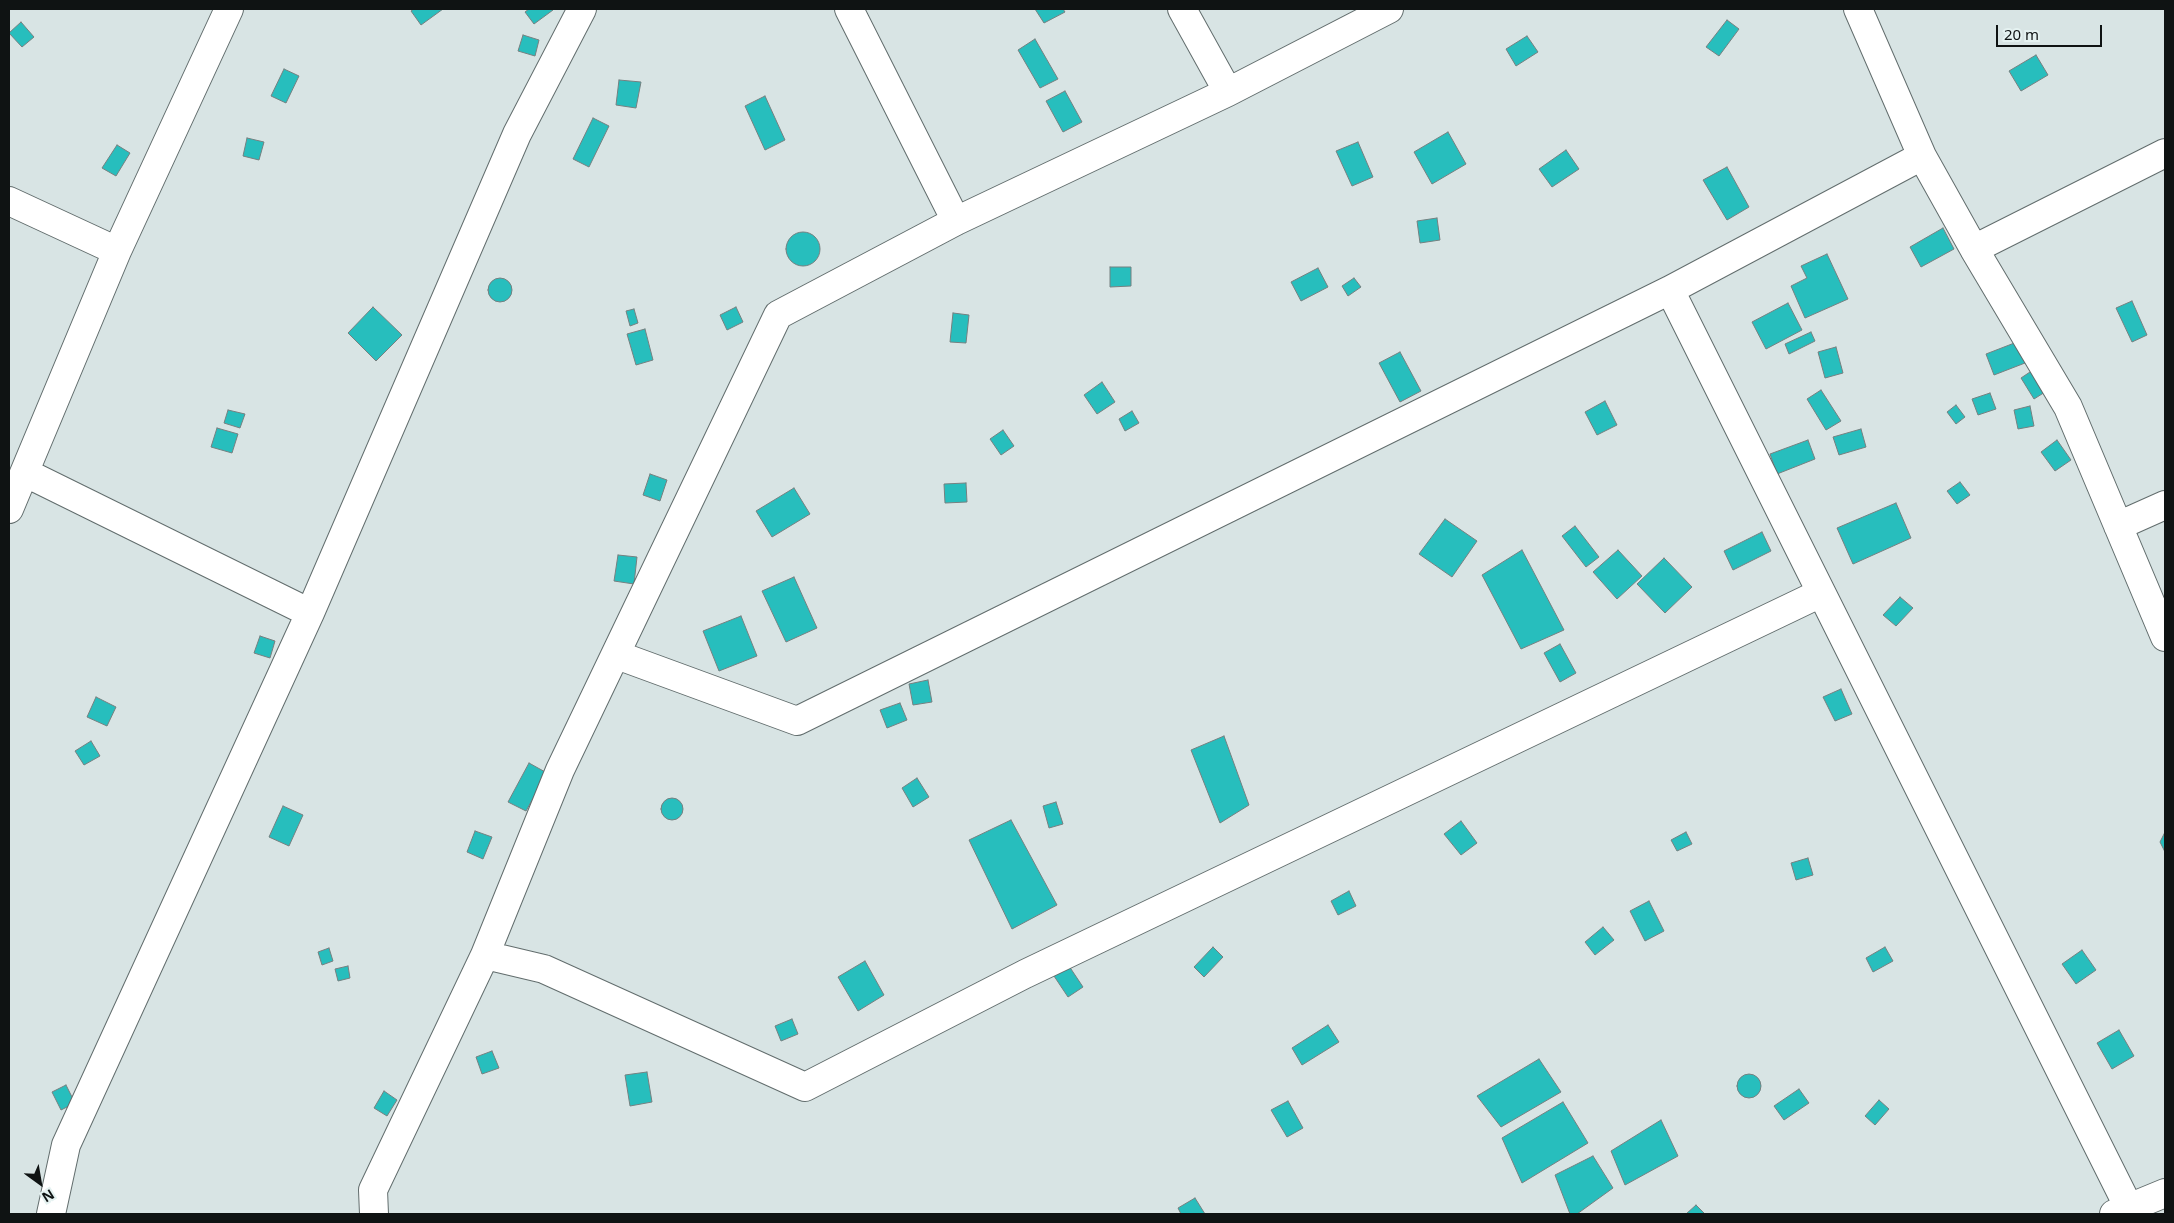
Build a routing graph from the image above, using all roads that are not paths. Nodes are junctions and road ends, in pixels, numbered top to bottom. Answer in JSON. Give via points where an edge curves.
{"nodes":[{"id":1,"x":230,"y":9,"type":"edge"},
{"id":2,"x":582,"y":9,"type":"edge"},
{"id":3,"x":849,"y":9,"type":"edge"},
{"id":4,"x":1182,"y":9,"type":"edge"},
{"id":5,"x":1389,"y":9,"type":"edge"},
{"id":6,"x":1858,"y":9,"type":"edge"},
{"id":7,"x":1228,"y":92,"type":"junction"},
{"id":8,"x":2165,"y":153,"type":"edge"},
{"id":9,"x":1922,"y":156,"type":"junction"},
{"id":10,"x":9,"y":201,"type":"edge"},
{"id":11,"x":956,"y":221,"type":"junction"},
{"id":12,"x":1974,"y":249,"type":"junction"},
{"id":13,"x":117,"y":251,"type":"junction"},
{"id":14,"x":1670,"y":290,"type":"junction"},
{"id":15,"x":26,"y":473,"type":"junction"},
{"id":16,"x":2165,"y":504,"type":"edge"},
{"id":17,"x":9,"y":509,"type":"edge"},
{"id":18,"x":2118,"y":526,"type":"junction"},
{"id":19,"x":1821,"y":593,"type":"junction"},
{"id":20,"x":310,"y":613,"type":"junction"},
{"id":21,"x":2165,"y":637,"type":"edge"},
{"id":22,"x":617,"y":655,"type":"junction"},
{"id":23,"x":485,"y":955,"type":"junction"},
{"id":24,"x":2165,"y":1193,"type":"edge"},
{"id":25,"x":2121,"y":1211,"type":"edge"},
{"id":26,"x":51,"y":1214,"type":"edge"},
{"id":27,"x":374,"y":1214,"type":"edge"}],
"edges":[{"from":1,"to":13,"type":"street"},
{"from":2,"to":20,"type":"street","via":[[517,134]]},
{"from":3,"to":11,"type":"street"},
{"from":4,"to":7,"type":"street"},
{"from":5,"to":7,"type":"street"},
{"from":6,"to":9,"type":"street"},
{"from":7,"to":11,"type":"street"},
{"from":8,"to":12,"type":"street"},
{"from":9,"to":12,"type":"street"},
{"from":9,"to":14,"type":"street"},
{"from":10,"to":13,"type":"street"},
{"from":11,"to":22,"type":"street","via":[[778,315]]},
{"from":12,"to":18,"type":"street","via":[[2068,407]]},
{"from":13,"to":15,"type":"street"},
{"from":14,"to":19,"type":"street"},
{"from":14,"to":22,"type":"street","via":[[797,721]]},
{"from":15,"to":17,"type":"street"},
{"from":15,"to":20,"type":"street"},
{"from":16,"to":18,"type":"street"},
{"from":18,"to":21,"type":"street"},
{"from":19,"to":23,"type":"street","via":[[1043,966],[805,1087],[544,969]]},
{"from":19,"to":25,"type":"street"},
{"from":20,"to":26,"type":"street","via":[[66,1145]]},
{"from":22,"to":23,"type":"street","via":[[560,770]]},
{"from":23,"to":27,"type":"street","via":[[373,1190]]},
{"from":24,"to":25,"type":"street"}]}
